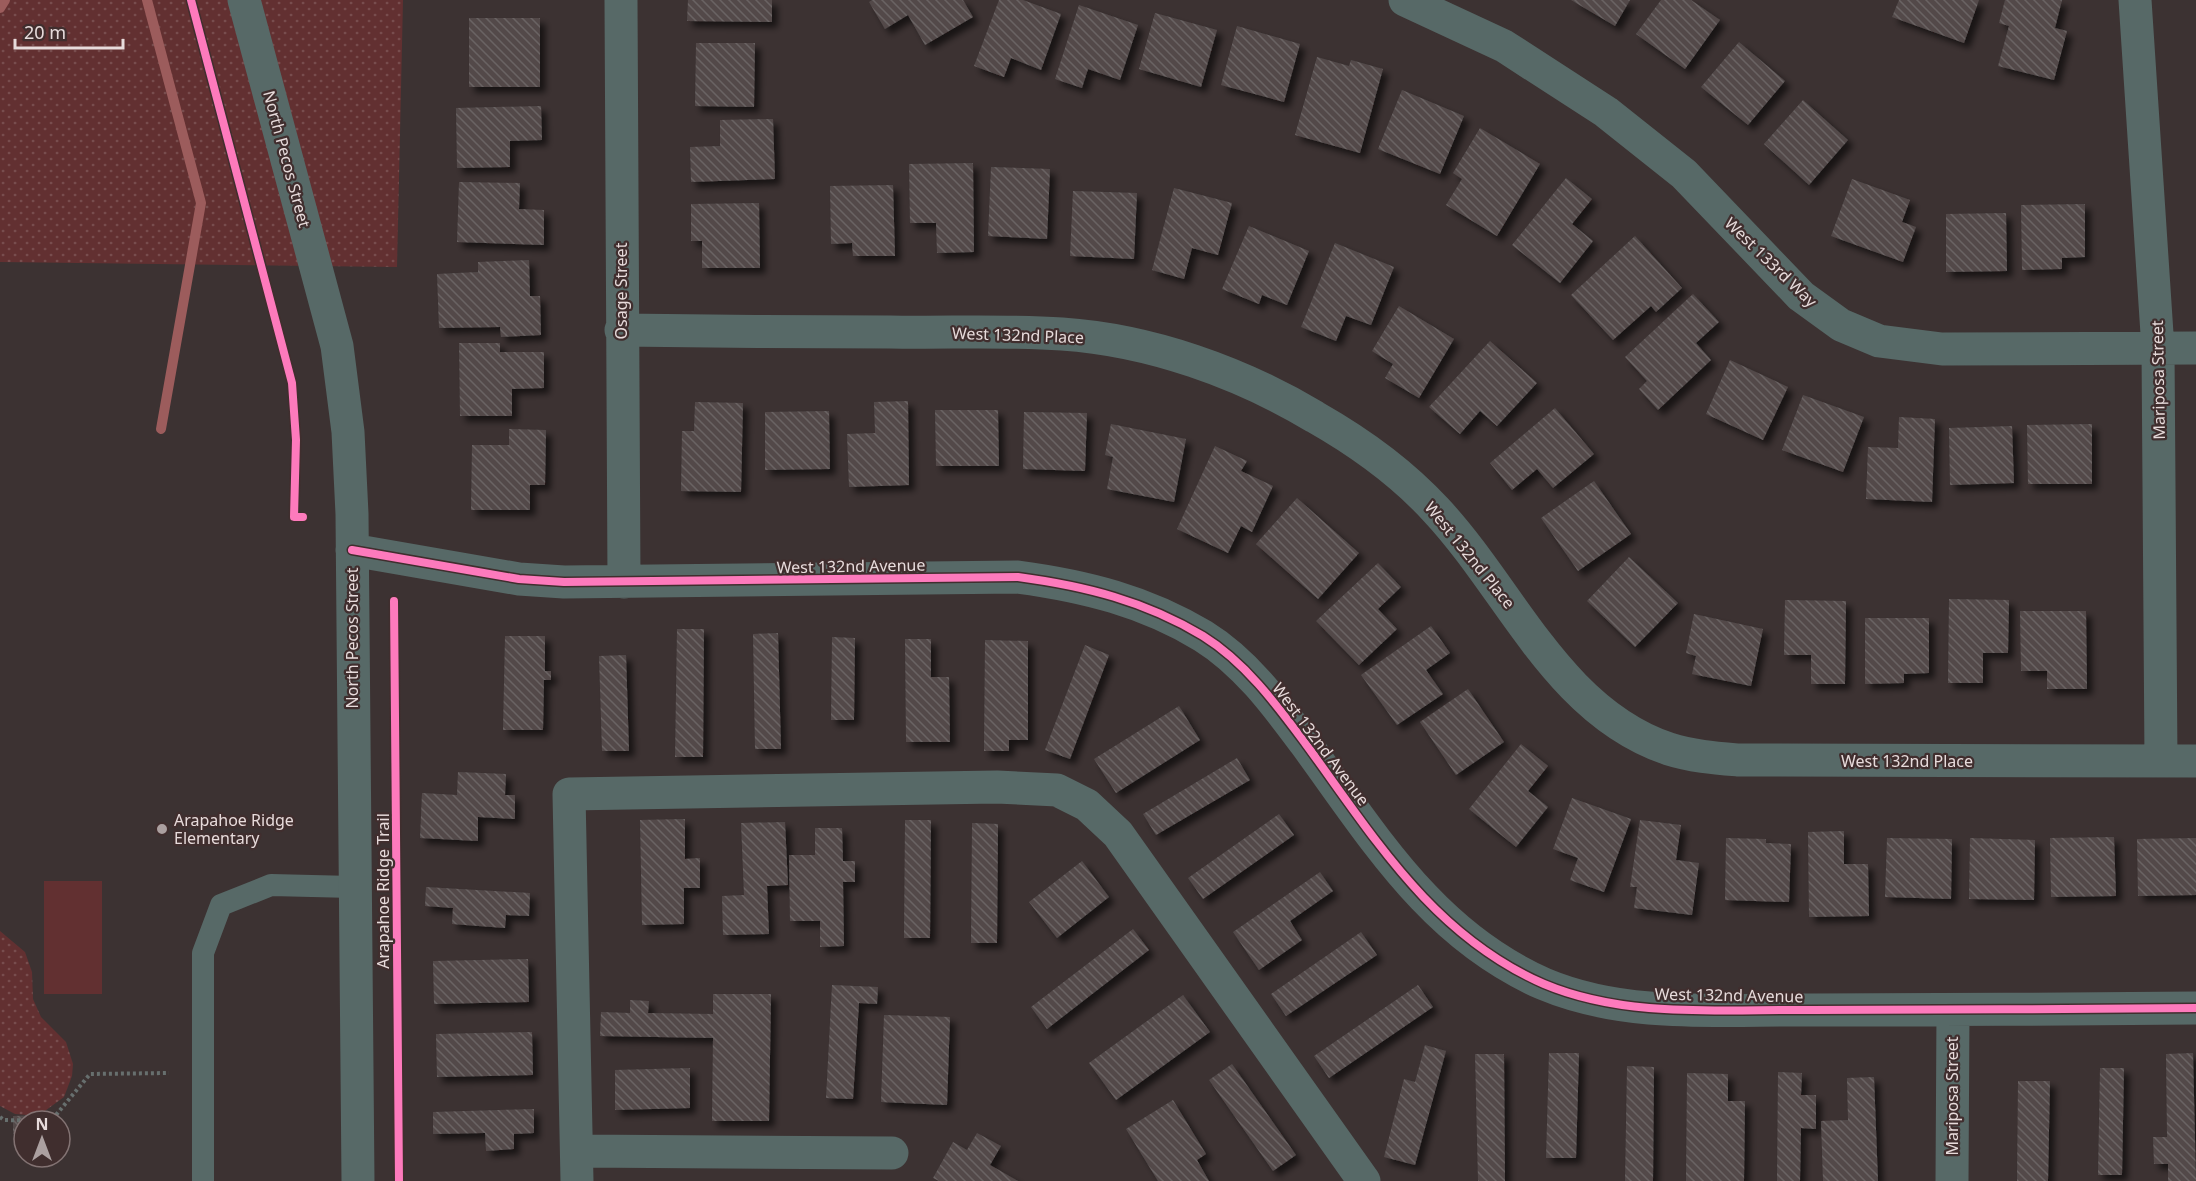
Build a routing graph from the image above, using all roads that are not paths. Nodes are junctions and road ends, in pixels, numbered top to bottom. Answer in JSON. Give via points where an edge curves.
{"nodes":[{"id":1,"x":244,"y":0,"type":"edge"},
{"id":2,"x":621,"y":0,"type":"edge"},
{"id":3,"x":1406,"y":0,"type":"edge"},
{"id":4,"x":2135,"y":0,"type":"edge"},
{"id":5,"x":621,"y":330,"type":"junction"},
{"id":6,"x":2196,"y":348,"type":"edge"},
{"id":7,"x":2158,"y":350,"type":"junction"},
{"id":8,"x":352,"y":550,"type":"junction"},
{"id":9,"x":624,"y":582,"type":"junction"},
{"id":10,"x":2161,"y":761,"type":"junction"},
{"id":11,"x":2196,"y":761,"type":"edge"},
{"id":12,"x":353,"y":886,"type":"junction"},
{"id":13,"x":2196,"y":1008,"type":"edge"},
{"id":14,"x":1953,"y":1010,"type":"junction"},
{"id":15,"x":892,"y":1153,"type":"dead end"},
{"id":16,"x":577,"y":1166,"type":"edge"},
{"id":17,"x":1359,"y":1179,"type":"edge"},
{"id":18,"x":203,"y":1181,"type":"edge"},
{"id":19,"x":358,"y":1181,"type":"edge"},
{"id":20,"x":1952,"y":1181,"type":"edge"}],
"edges":[{"from":1,"to":8,"type":"street","name":"North Pecos Street","via":[[337,346],[348,432]]},
{"from":2,"to":5,"type":"street","name":"Osage Street"},
{"from":3,"to":7,"type":"street","name":"West 133rd Way","via":[[1504,46],[1606,112],[1684,174],[1801,296],[1840,325],[1879,341],[1942,349]]},
{"from":4,"to":7,"type":"street","name":"Mariposa Street"},
{"from":5,"to":9,"type":"street","name":"Osage Street"},
{"from":5,"to":10,"type":"street","name":"West 132nd Place","via":[[1063,334],[1156,350],[1265,390],[1365,447],[1436,509],[1575,689],[1639,737],[1670,749],[1738,760]]},
{"from":6,"to":7,"type":"street","name":"West 133rd Way"},
{"from":7,"to":10,"type":"street","name":"Mariposa Street"},
{"from":8,"to":9,"type":"street","name":"West 132nd Avenue","via":[[519,579]]},
{"from":8,"to":12,"type":"street","name":"North Pecos Street"},
{"from":9,"to":14,"type":"street","name":"West 132nd Avenue","via":[[1018,578],[1068,584],[1142,604],[1205,638],[1253,678],[1403,877],[1433,909],[1469,941],[1543,983],[1576,995],[1654,1009]]},
{"from":10,"to":11,"type":"street","name":"West 132nd Place"},
{"from":12,"to":18,"type":"lane","via":[[272,885],[220,905],[203,953]]},
{"from":12,"to":19,"type":"street","name":"North Pecos Street"},
{"from":13,"to":14,"type":"street","name":"West 132nd Avenue"},
{"from":14,"to":20,"type":"street","name":"Mariposa Street"},
{"from":15,"to":16,"type":"street"},
{"from":16,"to":17,"type":"street","via":[[569,794],[997,787],[1057,790],[1087,805],[1118,834]]}]}
